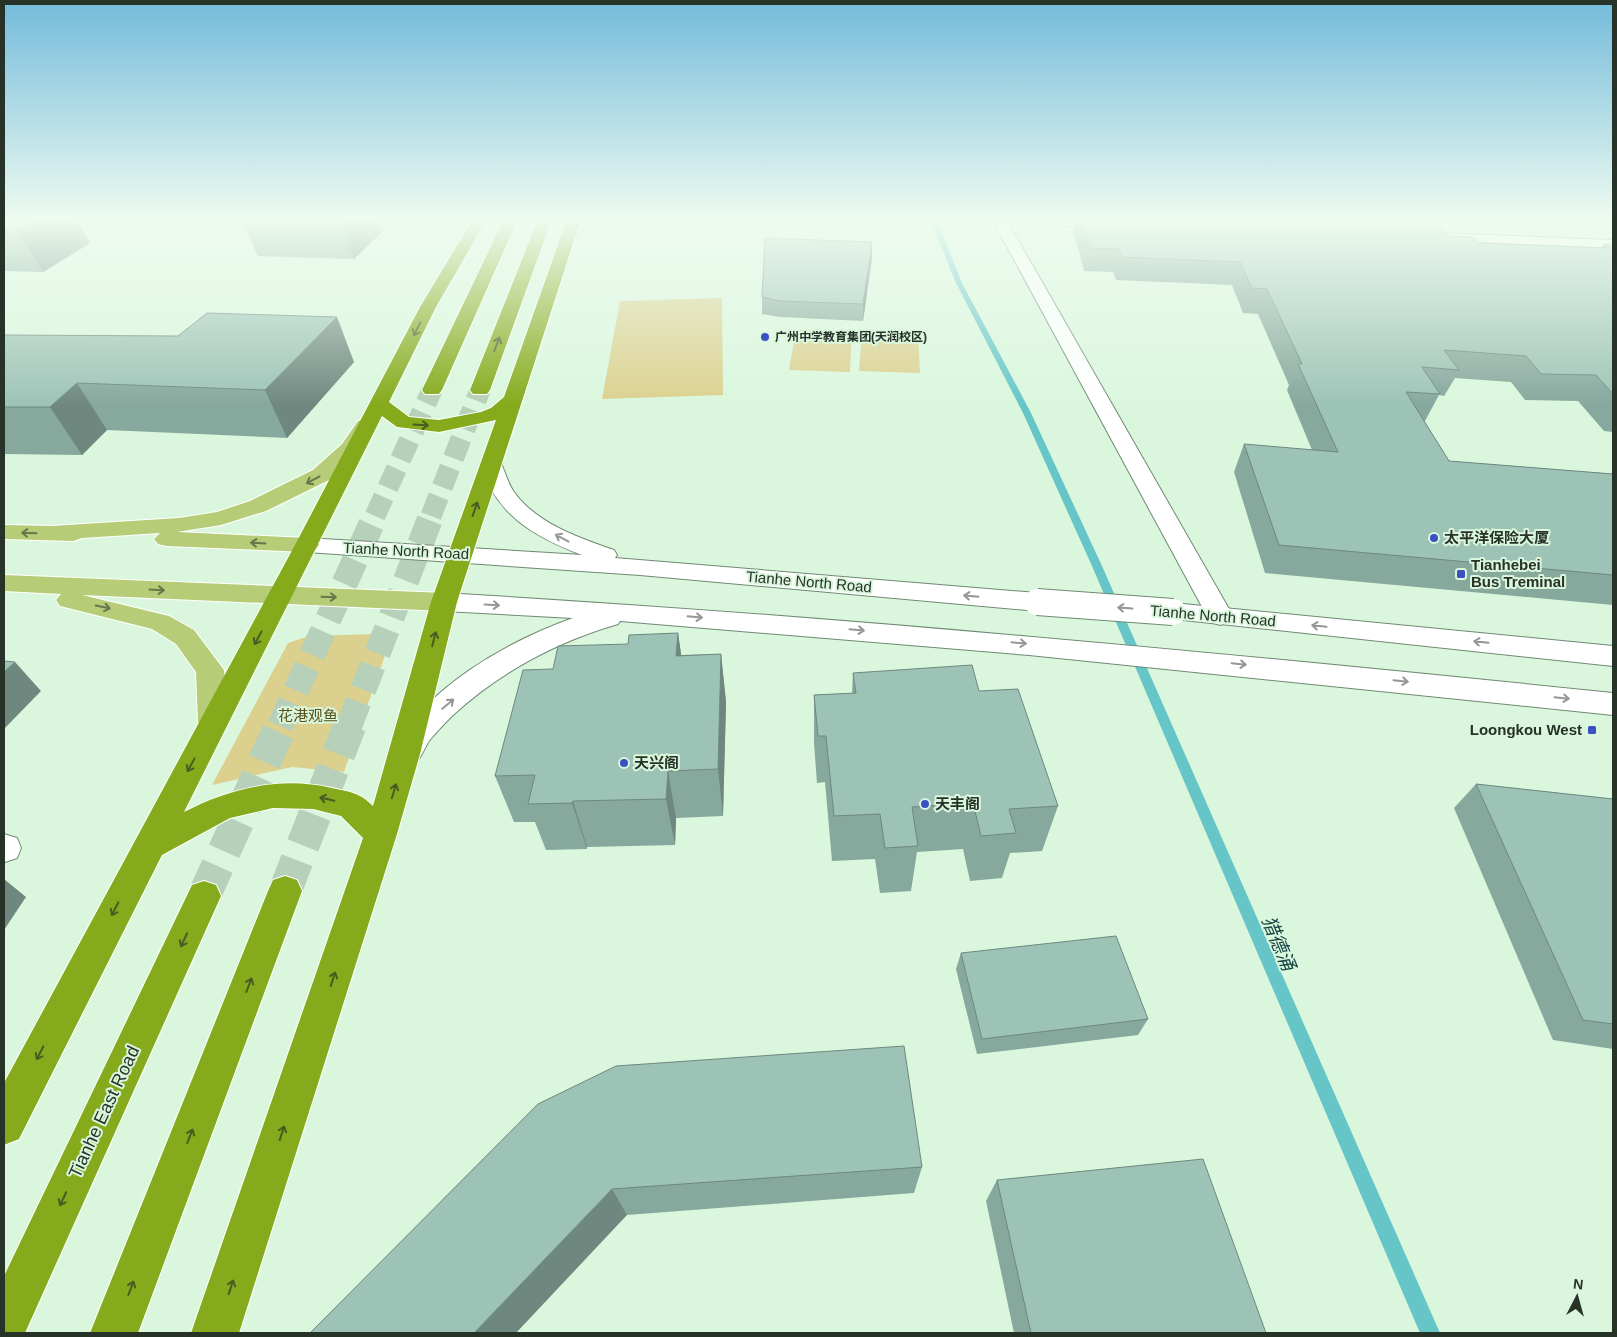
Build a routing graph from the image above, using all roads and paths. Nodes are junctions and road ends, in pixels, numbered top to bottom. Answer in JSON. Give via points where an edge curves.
{"nodes":[{"id":1,"x":442,"y":281,"type":"edge"},
{"id":2,"x":482,"y":281,"type":"edge"},
{"id":3,"x":521,"y":281,"type":"edge"},
{"id":4,"x":553,"y":281,"type":"edge"},
{"id":5,"x":1034,"y":281,"type":"edge"},
{"id":6,"x":432,"y":390,"type":"tunnel mouth"},
{"id":7,"x":480,"y":390,"type":"tunnel mouth"},
{"id":8,"x":514,"y":398,"type":"junction"},
{"id":9,"x":379,"y":404,"type":"junction"},
{"id":10,"x":491,"y":465,"type":"junction"},
{"id":11,"x":4,"y":532,"type":"edge"},
{"id":12,"x":54,"y":534,"type":"junction"},
{"id":13,"x":307,"y":545,"type":"junction"},
{"id":14,"x":460,"y":554,"type":"junction"},
{"id":15,"x":640,"y":567,"type":"junction"},
{"id":16,"x":4,"y":585,"type":"edge"},
{"id":17,"x":281,"y":596,"type":"junction"},
{"id":18,"x":444,"y":602,"type":"junction"},
{"id":19,"x":646,"y":613,"type":"junction"},
{"id":20,"x":1220,"y":616,"type":"junction"},
{"id":21,"x":1613,"y":656,"type":"edge"},
{"id":22,"x":1613,"y":704,"type":"edge"},
{"id":23,"x":213,"y":722,"type":"junction"},
{"id":24,"x":405,"y":754,"type":"junction"},
{"id":25,"x":381,"y":834,"type":"junction"},
{"id":26,"x":148,"y":846,"type":"junction"},
{"id":27,"x":285,"y":891,"type":"tunnel mouth"},
{"id":28,"x":204,"y":896,"type":"tunnel mouth"},
{"id":29,"x":4,"y":1124,"type":"edge"},
{"id":30,"x":4,"y":1327,"type":"edge"},
{"id":31,"x":114,"y":1333,"type":"edge"},
{"id":32,"x":215,"y":1333,"type":"edge"}],
"edges":[{"from":1,"to":9,"type":"highway","one_way":true},
{"from":2,"to":6,"type":"highway"},
{"from":7,"to":3,"type":"highway","one_way":true},
{"from":4,"to":8,"type":"highway"},
{"from":5,"to":20,"type":"main road"},
{"from":9,"to":8,"type":"highway","one_way":true,"via":[[404,423],[439,426],[486,417],[498,412]]},
{"from":8,"to":10,"type":"highway"},
{"from":9,"to":12,"type":"main road","one_way":true,"via":[[350,448],[321,475],[258,506],[221,518],[179,524]]},
{"from":9,"to":13,"type":"highway"},
{"from":14,"to":10,"type":"highway","one_way":true},
{"from":15,"to":10,"type":"main road","one_way":true,"via":[[577,546],[531,521],[502,491]]},
{"from":12,"to":11,"type":"main road","name":"Tianhe North Road","one_way":true},
{"from":13,"to":12,"type":"main road","name":"Tianhe North Road","one_way":true},
{"from":13,"to":14,"type":"main road","name":"Tianhe North Road"},
{"from":13,"to":17,"type":"highway"},
{"from":14,"to":15,"type":"main road","name":"Tianhe North Road"},
{"from":14,"to":18,"type":"highway"},
{"from":20,"to":15,"type":"main road","name":"Tianhe North Road","one_way":true,"bridge":true},
{"from":16,"to":17,"type":"main road","one_way":true},
{"from":16,"to":23,"type":"main road","one_way":true,"via":[[160,622],[185,637],[210,670]]},
{"from":17,"to":18,"type":"main road","one_way":true},
{"from":17,"to":23,"type":"highway","one_way":true},
{"from":18,"to":19,"type":"main road","one_way":true},
{"from":24,"to":18,"type":"highway","one_way":true},
{"from":19,"to":22,"type":"main road","one_way":true,"via":[[1067,647]]},
{"from":24,"to":19,"type":"main road","one_way":true,"via":[[424,726],[445,706],[518,655],[589,621]]},
{"from":21,"to":20,"type":"main road","name":"Tianhe North Road","one_way":true},
{"from":23,"to":26,"type":"highway","one_way":true},
{"from":25,"to":24,"type":"highway","one_way":true},
{"from":25,"to":26,"type":"highway","one_way":true,"via":[[351,805],[313,796],[273,795],[222,807]]},
{"from":32,"to":25,"type":"highway","one_way":true},
{"from":26,"to":29,"type":"highway","one_way":true},
{"from":31,"to":27,"type":"highway","one_way":true},
{"from":28,"to":30,"type":"highway","name":"Tianhe East Road","one_way":true}]}
